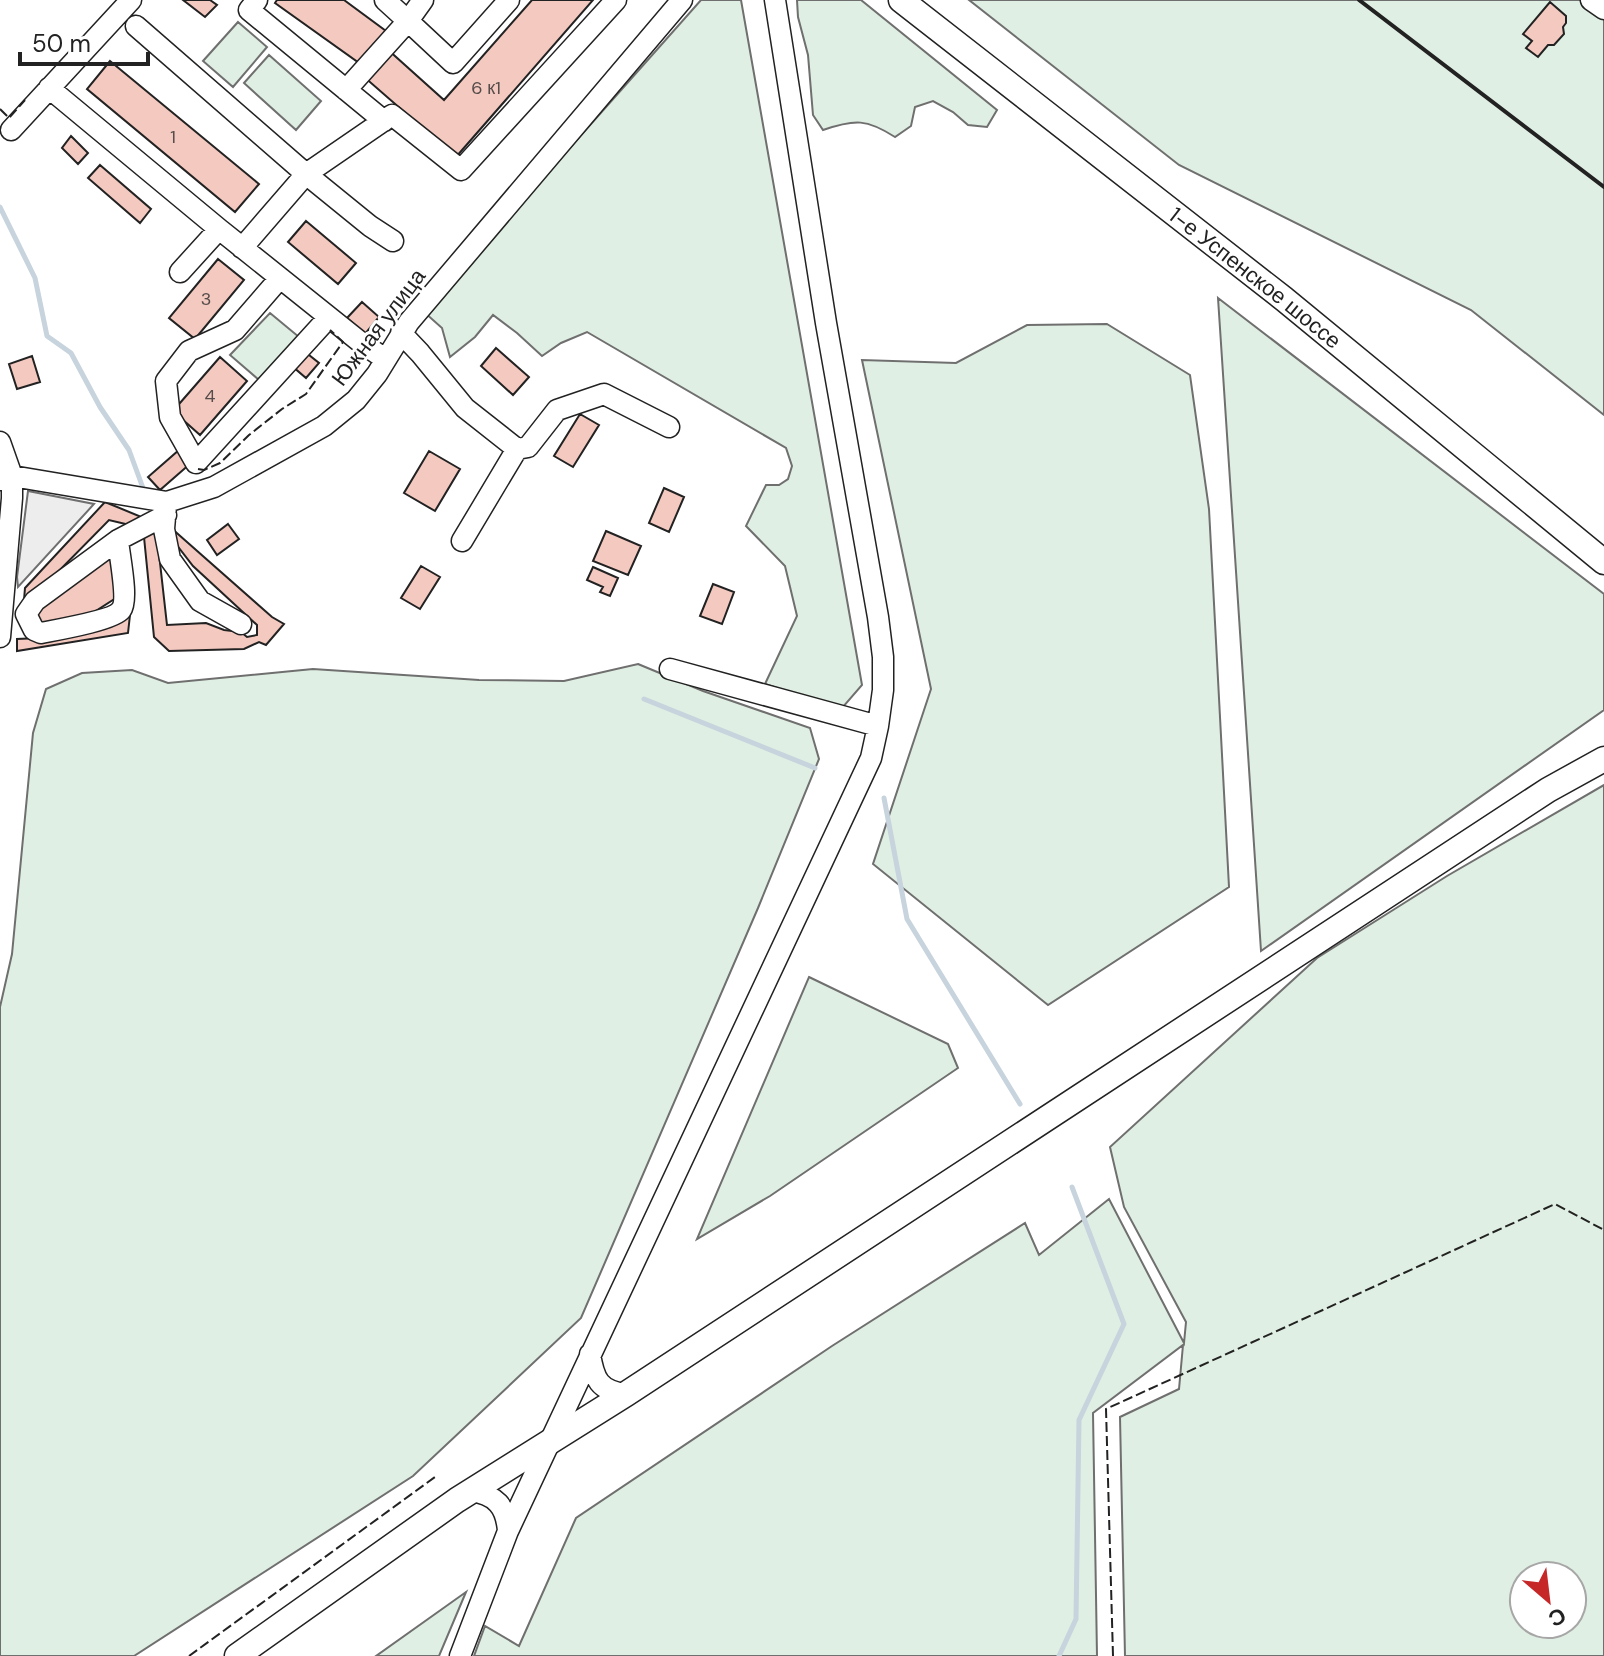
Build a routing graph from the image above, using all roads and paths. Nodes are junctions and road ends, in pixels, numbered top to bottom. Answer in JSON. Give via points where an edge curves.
{"nodes":[{"id":1,"x":131,"y":0,"type":"edge"},
{"id":2,"x":257,"y":0,"type":"edge"},
{"id":3,"x":385,"y":0,"type":"edge"},
{"id":4,"x":423,"y":0,"type":"edge"},
{"id":5,"x":509,"y":0,"type":"edge"},
{"id":6,"x":616,"y":0,"type":"edge"},
{"id":7,"x":682,"y":0,"type":"edge"},
{"id":8,"x":775,"y":0,"type":"edge"},
{"id":9,"x":901,"y":0,"type":"edge"},
{"id":10,"x":1591,"y":0,"type":"edge"},
{"id":11,"x":1604,"y":9,"type":"edge"},
{"id":12,"x":408,"y":21,"type":"junction"},
{"id":13,"x":136,"y":26,"type":"dead end"},
{"id":14,"x":49,"y":88,"type":"junction"},
{"id":15,"x":346,"y":90,"type":"junction"},
{"id":16,"x":384,"y":121,"type":"junction"},
{"id":17,"x":11,"y":130,"type":"dead end"},
{"id":18,"x":306,"y":174,"type":"junction"},
{"id":19,"x":219,"y":229,"type":"junction"},
{"id":20,"x":393,"y":241,"type":"dead end"},
{"id":21,"x":242,"y":248,"type":"junction"},
{"id":22,"x":180,"y":272,"type":"dead end"},
{"id":23,"x":280,"y":278,"type":"junction"},
{"id":24,"x":329,"y":317,"type":"junction"},
{"id":25,"x":401,"y":333,"type":"junction"},
{"id":26,"x":385,"y":359,"type":"junction"},
{"id":27,"x":669,"y":427,"type":"dead end"},
{"id":28,"x":0,"y":442,"type":"edge"},
{"id":29,"x":517,"y":449,"type":"junction"},
{"id":30,"x":6,"y":478,"type":"edge"},
{"id":31,"x":166,"y":508,"type":"junction"},
{"id":32,"x":118,"y":540,"type":"junction"},
{"id":33,"x":462,"y":541,"type":"dead end"},
{"id":34,"x":1604,"y":562,"type":"edge"},
{"id":35,"x":241,"y":624,"type":"dead end"},
{"id":36,"x":0,"y":637,"type":"edge"},
{"id":37,"x":670,"y":669,"type":"dead end"},
{"id":38,"x":878,"y":726,"type":"junction"},
{"id":39,"x":1604,"y":746,"type":"edge"},
{"id":40,"x":1604,"y":759,"type":"edge"},
{"id":41,"x":1548,"y":790,"type":"junction"},
{"id":42,"x":590,"y":1354,"type":"junction"},
{"id":43,"x":626,"y":1394,"type":"junction"},
{"id":44,"x":550,"y":1441,"type":"junction"},
{"id":45,"x":471,"y":1491,"type":"junction"},
{"id":46,"x":508,"y":1531,"type":"junction"},
{"id":47,"x":237,"y":1656,"type":"edge"},
{"id":48,"x":460,"y":1656,"type":"edge"}],
"edges":[{"from":1,"to":14,"type":"street"},
{"from":2,"to":15,"type":"street","via":[[249,10]]},
{"from":3,"to":12,"type":"street"},
{"from":4,"to":12,"type":"street"},
{"from":5,"to":12,"type":"street","via":[[453,63]]},
{"from":6,"to":16,"type":"street","via":[[461,170],[392,115]]},
{"from":7,"to":25,"type":"street","name":"Южная улица"},
{"from":8,"to":38,"type":"street","via":[[878,617],[883,690]]},
{"from":9,"to":34,"type":"main road","name":"1-е Успенское шоссе","via":[[1284,299]]},
{"from":10,"to":11,"type":"street"},
{"from":12,"to":15,"type":"street"},
{"from":13,"to":18,"type":"street"},
{"from":14,"to":17,"type":"street"},
{"from":14,"to":19,"type":"street"},
{"from":15,"to":16,"type":"street"},
{"from":16,"to":18,"type":"street"},
{"from":18,"to":20,"type":"street"},
{"from":18,"to":21,"type":"street"},
{"from":19,"to":21,"type":"street"},
{"from":19,"to":22,"type":"street"},
{"from":21,"to":23,"type":"street"},
{"from":23,"to":24,"type":"street"},
{"from":23,"to":24,"type":"street","via":[[235,330],[189,351],[166,381],[170,417],[196,463]]},
{"from":24,"to":26,"type":"street"},
{"from":25,"to":26,"type":"street","name":"Южная улица"},
{"from":25,"to":29,"type":"street","via":[[465,408]]},
{"from":26,"to":31,"type":"street","name":"Южная улица","via":[[356,400],[324,426]]},
{"from":27,"to":29,"type":"street","via":[[604,394],[557,410],[528,447]]},
{"from":28,"to":30,"type":"street"},
{"from":29,"to":33,"type":"street"},
{"from":30,"to":31,"type":"street","name":"Южная улица"},
{"from":30,"to":36,"type":"street","via":[[12,498]]},
{"from":31,"to":32,"type":"street"},
{"from":31,"to":35,"type":"street","via":[[170,559],[200,601]]},
{"from":32,"to":32,"type":"street","via":[[35,601],[26,614],[34,630],[69,627],[121,611]]},
{"from":37,"to":38,"type":"street"},
{"from":38,"to":42,"type":"street","via":[[871,758]]},
{"from":39,"to":41,"type":"main road"},
{"from":40,"to":41,"type":"main road"},
{"from":41,"to":43,"type":"main road"},
{"from":42,"to":43,"type":"street","via":[[598,1382]]},
{"from":42,"to":44,"type":"street"},
{"from":43,"to":44,"type":"main road"},
{"from":44,"to":45,"type":"main road"},
{"from":44,"to":46,"type":"street"},
{"from":45,"to":46,"type":"street","via":[[498,1502]]},
{"from":45,"to":47,"type":"main road"},
{"from":46,"to":48,"type":"street"}]}
